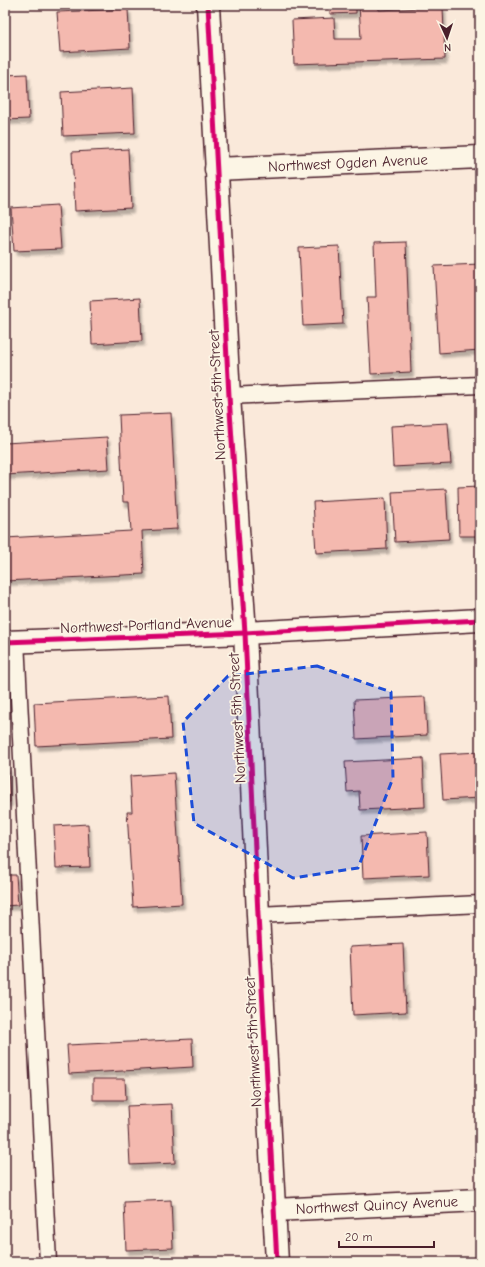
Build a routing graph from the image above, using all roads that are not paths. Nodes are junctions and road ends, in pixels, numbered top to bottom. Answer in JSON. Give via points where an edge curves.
{"nodes":[{"id":1,"x":208,"y":5,"type":"edge"},
{"id":2,"x":480,"y":157,"type":"edge"},
{"id":3,"x":216,"y":169,"type":"junction"},
{"id":4,"x":480,"y":385,"type":"edge"},
{"id":5,"x":229,"y":396,"type":"junction"},
{"id":6,"x":480,"y":620,"type":"edge"},
{"id":7,"x":245,"y":633,"type":"junction"},
{"id":8,"x":10,"y":641,"type":"edge"},
{"id":9,"x":480,"y":904,"type":"edge"},
{"id":10,"x":258,"y":915,"type":"junction"},
{"id":11,"x":480,"y":1200,"type":"edge"},
{"id":12,"x":274,"y":1210,"type":"junction"},
{"id":13,"x":48,"y":1262,"type":"edge"},
{"id":14,"x":277,"y":1262,"type":"edge"}],
"edges":[{"from":1,"to":3,"type":"street","name":"Northwest 5th Street"},
{"from":2,"to":3,"type":"street","name":"Northwest Ogden Avenue"},
{"from":3,"to":5,"type":"street","name":"Northwest 5th Street"},
{"from":4,"to":5,"type":"lane"},
{"from":5,"to":7,"type":"street","name":"Northwest 5th Street"},
{"from":6,"to":7,"type":"street","name":"Northwest Portland Avenue"},
{"from":7,"to":8,"type":"street","name":"Northwest Portland Avenue"},
{"from":7,"to":10,"type":"street","name":"Northwest 5th Street"},
{"from":8,"to":13,"type":"lane"},
{"from":9,"to":10,"type":"lane"},
{"from":10,"to":12,"type":"street","name":"Northwest 5th Street"},
{"from":11,"to":12,"type":"street","name":"Northwest Quincy Avenue"},
{"from":12,"to":14,"type":"street","name":"Northwest 5th Street"}]}
